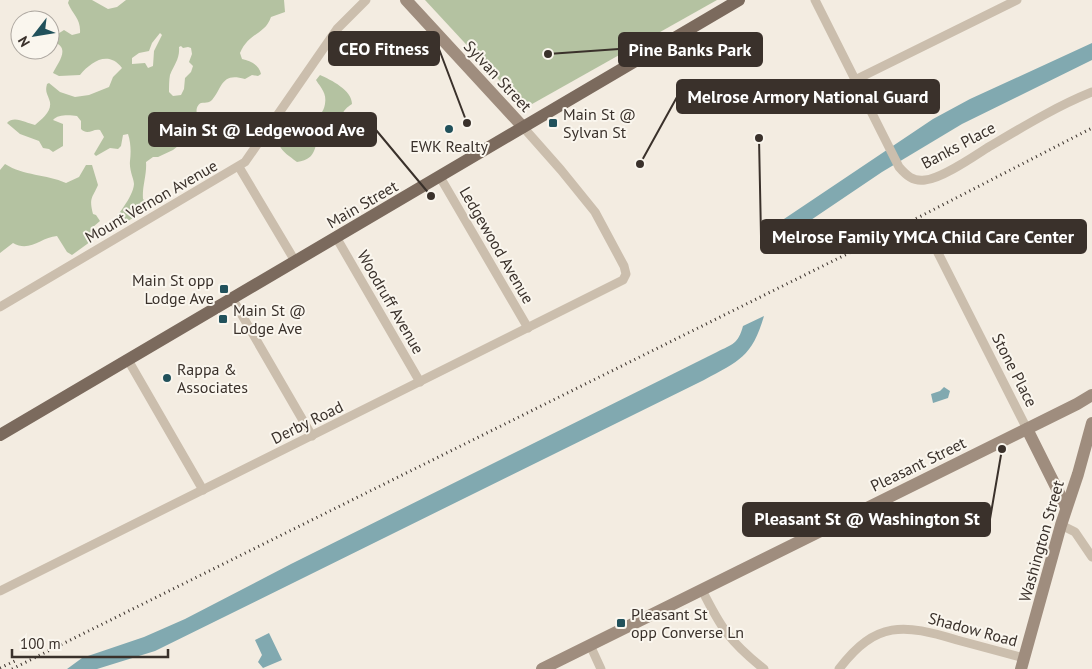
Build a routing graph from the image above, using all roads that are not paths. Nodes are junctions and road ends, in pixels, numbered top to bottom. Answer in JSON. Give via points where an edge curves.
{"nodes":[{"id":1,"x":366,"y":0,"type":"edge"},
{"id":2,"x":406,"y":0,"type":"edge"},
{"id":3,"x":740,"y":0,"type":"edge"},
{"id":4,"x":815,"y":0,"type":"edge"},
{"id":5,"x":1017,"y":0,"type":"edge"},
{"id":6,"x":855,"y":80,"type":"junction"},
{"id":7,"x":1092,"y":92,"type":"edge"},
{"id":8,"x":523,"y":127,"type":"junction"},
{"id":9,"x":239,"y":167,"type":"junction"},
{"id":10,"x":440,"y":176,"type":"junction"},
{"id":11,"x":336,"y":237,"type":"junction"},
{"id":12,"x":936,"y":249,"type":"dead end"},
{"id":13,"x":295,"y":261,"type":"junction"},
{"id":14,"x":625,"y":276,"type":"joint"},
{"id":15,"x":232,"y":298,"type":"junction"},
{"id":16,"x":0,"y":307,"type":"edge"},
{"id":17,"x":528,"y":328,"type":"junction"},
{"id":18,"x":128,"y":360,"type":"junction"},
{"id":19,"x":420,"y":382,"type":"junction"},
{"id":20,"x":1092,"y":395,"type":"edge"},
{"id":21,"x":1092,"y":423,"type":"edge"},
{"id":22,"x":1027,"y":429,"type":"junction"},
{"id":23,"x":0,"y":435,"type":"edge"},
{"id":24,"x":312,"y":436,"type":"junction"},
{"id":25,"x":203,"y":490,"type":"junction"},
{"id":26,"x":1066,"y":507,"type":"junction"},
{"id":27,"x":1061,"y":524,"type":"junction"},
{"id":28,"x":1092,"y":557,"type":"edge"},
{"id":29,"x":702,"y":590,"type":"junction"},
{"id":30,"x":0,"y":591,"type":"edge"},
{"id":31,"x":590,"y":645,"type":"junction"},
{"id":32,"x":1022,"y":664,"type":"edge"},
{"id":33,"x":542,"y":669,"type":"edge"},
{"id":34,"x":601,"y":669,"type":"edge"},
{"id":35,"x":764,"y":669,"type":"edge"},
{"id":36,"x":839,"y":669,"type":"edge"}],
"edges":[{"from":1,"to":9,"type":"street","name":"Mount Vernon Avenue","via":[[339,26],[250,156]]},
{"from":2,"to":8,"type":"main road","name":"Sylvan Street"},
{"from":3,"to":8,"type":"main road","name":"Main Street"},
{"from":4,"to":6,"type":"street","name":"Banks Place"},
{"from":5,"to":6,"type":"street"},
{"from":6,"to":7,"type":"street","name":"Banks Place","via":[[899,167],[912,179],[925,180],[964,162],[1048,112]]},
{"from":8,"to":10,"type":"main road","name":"Main Street"},
{"from":8,"to":14,"type":"street","name":"Sylvan Street","via":[[595,212],[624,266]]},
{"from":9,"to":13,"type":"street"},
{"from":9,"to":16,"type":"street","name":"Mount Vernon Avenue"},
{"from":10,"to":11,"type":"main road","name":"Main Street"},
{"from":10,"to":17,"type":"street","name":"Ledgewood Avenue"},
{"from":11,"to":13,"type":"main road","name":"Main Street"},
{"from":11,"to":19,"type":"street","name":"Woodruff Avenue"},
{"from":12,"to":22,"type":"street","name":"Stone Place"},
{"from":13,"to":15,"type":"main road","name":"Main Street"},
{"from":14,"to":17,"type":"street","name":"Derby Road","via":[[620,282]]},
{"from":15,"to":18,"type":"main road","name":"Main Street"},
{"from":15,"to":24,"type":"street"},
{"from":17,"to":19,"type":"street","name":"Derby Road"},
{"from":18,"to":23,"type":"main road","name":"Main Street"},
{"from":18,"to":25,"type":"street"},
{"from":19,"to":24,"type":"street","name":"Derby Road"},
{"from":20,"to":22,"type":"main road","name":"Pleasant Street"},
{"from":21,"to":26,"type":"main road","name":"Washington Street"},
{"from":22,"to":26,"type":"main road","name":"Stone Place"},
{"from":22,"to":29,"type":"main road","name":"Pleasant Street"},
{"from":24,"to":25,"type":"street","name":"Derby Road"},
{"from":25,"to":30,"type":"street","name":"Derby Road"},
{"from":26,"to":27,"type":"main road","name":"Washington Street"},
{"from":27,"to":28,"type":"street","via":[[1075,532]]},
{"from":27,"to":32,"type":"main road","name":"Washington Street"},
{"from":29,"to":31,"type":"main road","name":"Pleasant Street"},
{"from":29,"to":35,"type":"street","via":[[730,639]]},
{"from":31,"to":33,"type":"main road","name":"Pleasant Street"},
{"from":31,"to":34,"type":"street"},
{"from":32,"to":36,"type":"street","name":"Shadow Road","via":[[925,630],[900,629],[877,635],[863,643]]}]}
